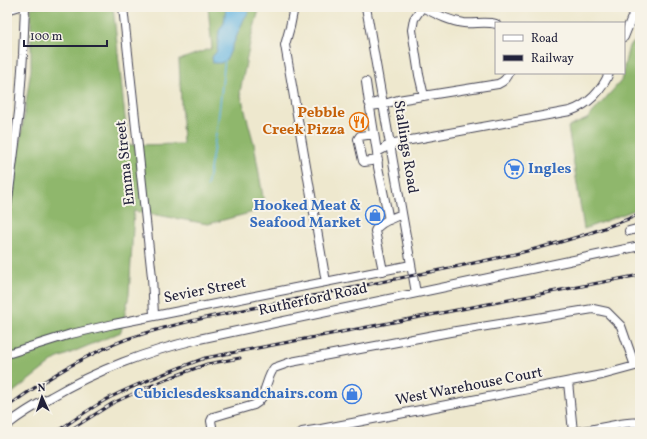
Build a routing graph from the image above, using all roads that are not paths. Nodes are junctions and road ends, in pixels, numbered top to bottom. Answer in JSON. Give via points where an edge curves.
{"nodes":[{"id":1,"x":17,"y":7,"type":"edge"},
{"id":2,"x":25,"y":7,"type":"edge"},
{"id":3,"x":123,"y":7,"type":"edge"},
{"id":4,"x":294,"y":7,"type":"edge"},
{"id":5,"x":366,"y":7,"type":"edge"},
{"id":6,"x":422,"y":7,"type":"edge"},
{"id":7,"x":635,"y":7,"type":"edge"},
{"id":8,"x":7,"y":10,"type":"edge"},
{"id":9,"x":495,"y":24,"type":"edge"},
{"id":10,"x":625,"y":35,"type":"edge"},
{"id":11,"x":509,"y":74,"type":"edge"},
{"id":12,"x":609,"y":74,"type":"edge"},
{"id":13,"x":366,"y":82,"type":"dead end"},
{"id":14,"x":424,"y":96,"type":"junction"},
{"id":15,"x":383,"y":103,"type":"junction"},
{"id":16,"x":374,"y":134,"type":"junction"},
{"id":17,"x":390,"y":144,"type":"junction"},
{"id":18,"x":378,"y":156,"type":"junction"},
{"id":19,"x":7,"y":207,"type":"edge"},
{"id":20,"x":402,"y":214,"type":"junction"},
{"id":21,"x":389,"y":220,"type":"junction"},
{"id":22,"x":640,"y":228,"type":"edge"},
{"id":23,"x":629,"y":231,"type":"dead end"},
{"id":24,"x":640,"y":246,"type":"edge"},
{"id":25,"x":411,"y":265,"type":"junction"},
{"id":26,"x":383,"y":271,"type":"junction"},
{"id":27,"x":326,"y":282,"type":"junction"},
{"id":28,"x":416,"y":293,"type":"junction"},
{"id":29,"x":154,"y":315,"type":"junction"},
{"id":30,"x":7,"y":354,"type":"edge"},
{"id":31,"x":638,"y":365,"type":"edge"},
{"id":32,"x":568,"y":382,"type":"junction"},
{"id":33,"x":9,"y":422,"type":"edge"},
{"id":34,"x":640,"y":423,"type":"edge"},
{"id":35,"x":213,"y":432,"type":"edge"},
{"id":36,"x":304,"y":432,"type":"edge"},
{"id":37,"x":572,"y":432,"type":"edge"},
{"id":38,"x":576,"y":432,"type":"edge"}],
"edges":[{"from":1,"to":8,"type":"street"},
{"from":2,"to":19,"type":"street","via":[[19,112]]},
{"from":3,"to":29,"type":"street","name":"Emma Street"},
{"from":4,"to":27,"type":"street","via":[[285,45]]},
{"from":5,"to":15,"type":"street","name":"Stallings Road"},
{"from":6,"to":9,"type":"street","via":[[456,21]]},
{"from":6,"to":14,"type":"street","via":[[414,20],[412,30]]},
{"from":7,"to":10,"type":"street"},
{"from":11,"to":14,"type":"street","via":[[498,84]]},
{"from":12,"to":17,"type":"street","via":[[593,98],[570,111]]},
{"from":13,"to":15,"type":"street","via":[[369,103]]},
{"from":14,"to":15,"type":"street"},
{"from":15,"to":16,"type":"street","via":[[370,108]]},
{"from":15,"to":17,"type":"street","name":"Stallings Road"},
{"from":16,"to":18,"type":"street"},
{"from":16,"to":18,"type":"street","via":[[360,136],[358,139],[364,162]]},
{"from":17,"to":18,"type":"street"},
{"from":17,"to":20,"type":"street","name":"Stallings Road"},
{"from":18,"to":21,"type":"street"},
{"from":20,"to":21,"type":"street"},
{"from":20,"to":25,"type":"street","name":"Stallings Road"},
{"from":21,"to":26,"type":"street","via":[[377,227],[375,232]]},
{"from":22,"to":23,"type":"street"},
{"from":24,"to":28,"type":"street","name":"Rutherford Road"},
{"from":25,"to":26,"type":"street","name":"Sevier Street"},
{"from":25,"to":28,"type":"street","name":"Stallings Road"},
{"from":26,"to":27,"type":"street","name":"Sevier Street"},
{"from":27,"to":29,"type":"street","name":"Sevier Street"},
{"from":28,"to":33,"type":"street","name":"Rutherford Road","via":[[199,339],[148,353],[81,381]]},
{"from":29,"to":30,"type":"street","name":"Sevier Street","via":[[71,334]]},
{"from":31,"to":32,"type":"street","name":"West Warehouse Court","via":[[602,376]]},
{"from":31,"to":35,"type":"street","via":[[621,326],[607,312],[585,310],[291,362],[274,368],[258,403],[213,417]]},
{"from":32,"to":36,"type":"street","name":"West Warehouse Court"},
{"from":32,"to":37,"type":"street"},
{"from":34,"to":38,"type":"street","via":[[630,422]]}]}
